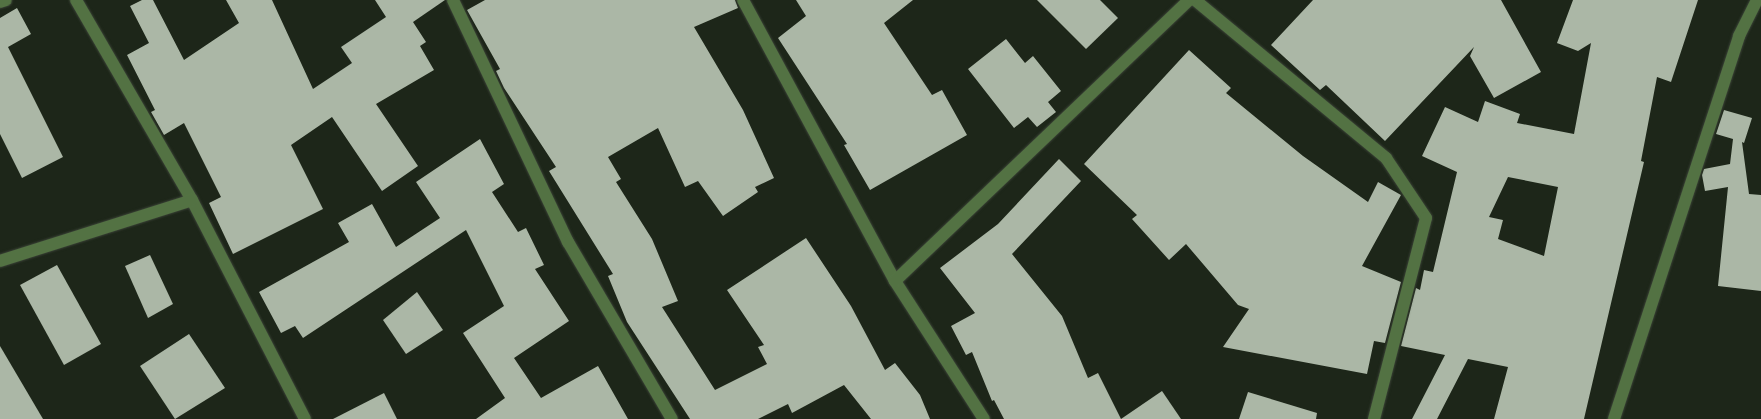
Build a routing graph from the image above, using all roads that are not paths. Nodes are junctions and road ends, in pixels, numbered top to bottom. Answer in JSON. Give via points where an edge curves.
{"nodes":[{"id":1,"x":6,"y":0,"type":"edge"},
{"id":2,"x":76,"y":0,"type":"edge"},
{"id":3,"x":453,"y":0,"type":"edge"},
{"id":4,"x":743,"y":0,"type":"edge"},
{"id":5,"x":1189,"y":0,"type":"edge"},
{"id":6,"x":1195,"y":0,"type":"edge"},
{"id":7,"x":1757,"y":0,"type":"edge"},
{"id":8,"x":0,"y":2,"type":"edge"},
{"id":9,"x":192,"y":200,"type":"junction"},
{"id":10,"x":0,"y":261,"type":"edge"},
{"id":11,"x":895,"y":281,"type":"junction"},
{"id":12,"x":304,"y":419,"type":"edge"},
{"id":13,"x":672,"y":419,"type":"edge"},
{"id":14,"x":984,"y":419,"type":"edge"},
{"id":15,"x":1374,"y":419,"type":"edge"},
{"id":16,"x":1614,"y":419,"type":"edge"}],
"edges":[{"from":1,"to":8,"type":"street"},
{"from":2,"to":9,"type":"street"},
{"from":3,"to":13,"type":"street","via":[[568,242]]},
{"from":4,"to":11,"type":"street"},
{"from":5,"to":11,"type":"street"},
{"from":6,"to":15,"type":"street","via":[[1386,158],[1426,218]]},
{"from":7,"to":16,"type":"street","via":[[1739,36]]},
{"from":9,"to":10,"type":"street"},
{"from":9,"to":12,"type":"street"},
{"from":11,"to":14,"type":"street"}]}
